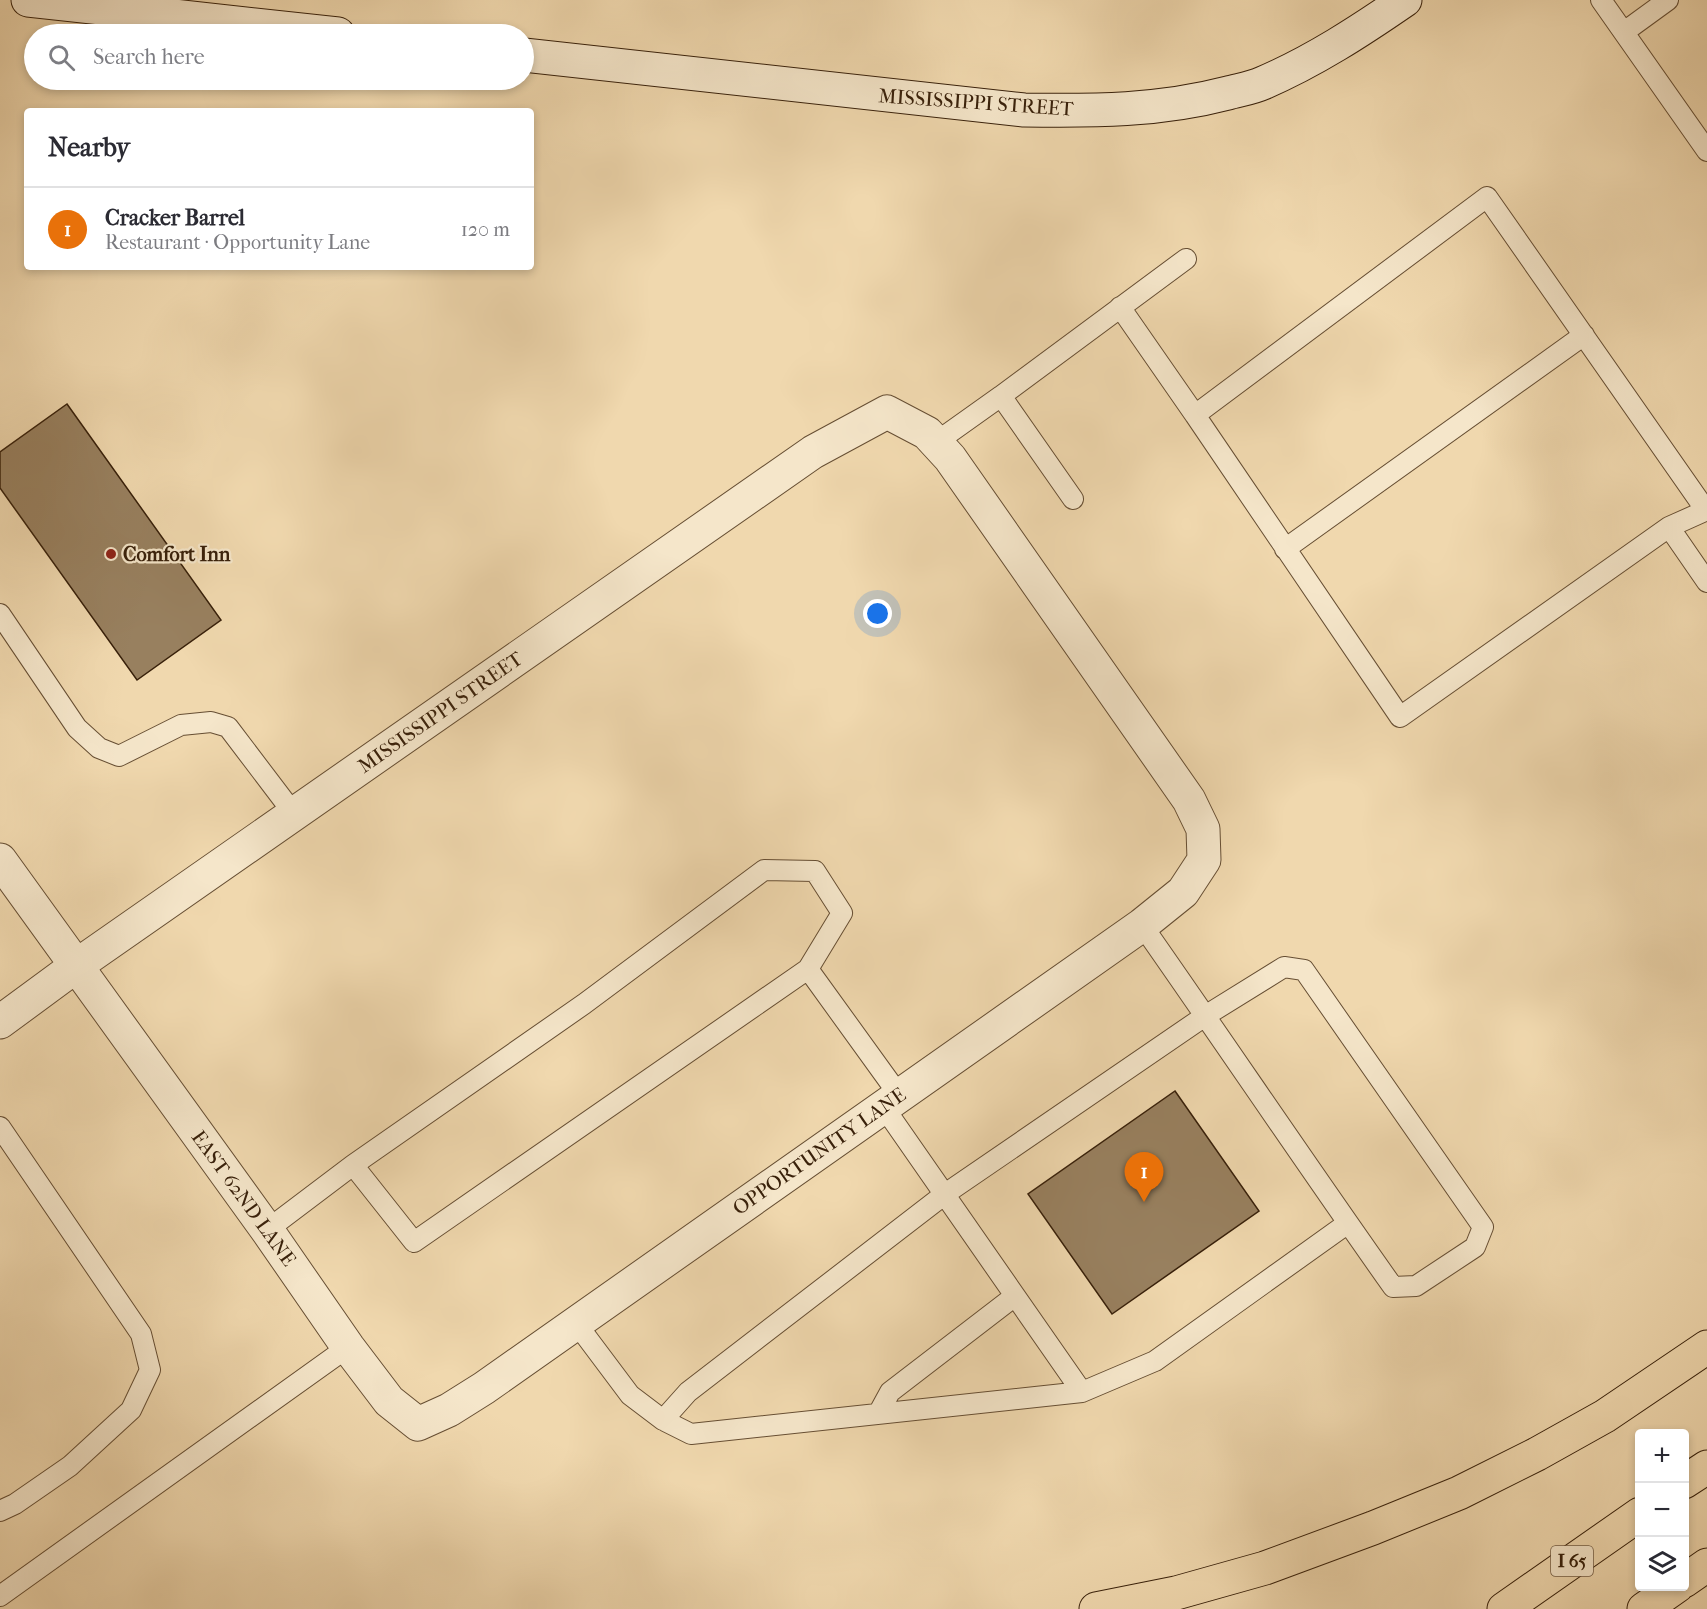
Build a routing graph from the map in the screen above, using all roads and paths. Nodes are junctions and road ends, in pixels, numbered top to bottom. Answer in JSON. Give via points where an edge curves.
{"nodes":[{"id":1,"x":28,"y":0,"type":"edge"},
{"id":2,"x":1405,"y":0,"type":"edge"},
{"id":3,"x":1601,"y":0,"type":"edge"},
{"id":4,"x":1668,"y":0,"type":"edge"},
{"id":5,"x":247,"y":24,"type":"edge"},
{"id":6,"x":1624,"y":32,"type":"junction"},
{"id":7,"x":534,"y":56,"type":"edge"},
{"id":8,"x":1707,"y":151,"type":"edge"},
{"id":9,"x":1186,"y":259,"type":"dead end"},
{"id":10,"x":1120,"y":307,"type":"junction"},
{"id":11,"x":1584,"y":334,"type":"junction"},
{"id":12,"x":1001,"y":396,"type":"junction"},
{"id":13,"x":1195,"y":415,"type":"junction"},
{"id":14,"x":935,"y":443,"type":"junction"},
{"id":15,"x":1073,"y":499,"type":"dead end"},
{"id":16,"x":1706,"y":509,"type":"edge"},
{"id":17,"x":1669,"y":527,"type":"junction"},
{"id":18,"x":1286,"y":549,"type":"junction"},
{"id":19,"x":1707,"y":582,"type":"edge"},
{"id":20,"x":0,"y":614,"type":"edge"},
{"id":21,"x":294,"y":814,"type":"junction"},
{"id":22,"x":0,"y":860,"type":"edge"},
{"id":23,"x":1142,"y":925,"type":"junction"},
{"id":24,"x":76,"y":966,"type":"junction"},
{"id":25,"x":808,"y":969,"type":"junction"},
{"id":26,"x":1205,"y":1016,"type":"junction"},
{"id":27,"x":0,"y":1022,"type":"edge"},
{"id":28,"x":891,"y":1101,"type":"junction"},
{"id":29,"x":0,"y":1127,"type":"edge"},
{"id":30,"x":353,"y":1165,"type":"junction"},
{"id":31,"x":945,"y":1194,"type":"junction"},
{"id":32,"x":1348,"y":1223,"type":"junction"},
{"id":33,"x":267,"y":1230,"type":"junction"},
{"id":34,"x":1015,"y":1296,"type":"junction"},
{"id":35,"x":576,"y":1323,"type":"junction"},
{"id":36,"x":348,"y":1347,"type":"junction"},
{"id":37,"x":1707,"y":1347,"type":"edge"},
{"id":38,"x":1082,"y":1392,"type":"junction"},
{"id":39,"x":878,"y":1414,"type":"junction"},
{"id":40,"x":663,"y":1420,"type":"junction"},
{"id":41,"x":418,"y":1424,"type":"joint"},
{"id":42,"x":1707,"y":1467,"type":"edge"},
{"id":43,"x":1689,"y":1479,"type":"edge"},
{"id":44,"x":0,"y":1511,"type":"edge"},
{"id":45,"x":1635,"y":1517,"type":"edge"},
{"id":46,"x":1707,"y":1565,"type":"edge"},
{"id":47,"x":1689,"y":1578,"type":"edge"},
{"id":48,"x":1671,"y":1591,"type":"edge"},
{"id":49,"x":0,"y":1596,"type":"edge"},
{"id":50,"x":1096,"y":1609,"type":"edge"},
{"id":51,"x":1504,"y":1609,"type":"edge"},
{"id":52,"x":1644,"y":1609,"type":"edge"}],
"edges":[{"from":1,"to":5,"type":"street"},
{"from":2,"to":7,"type":"street","name":"MISSISSIPPI STREET","via":[[1323,53],[1261,84],[1206,99],[1144,108],[1024,110]]},
{"from":3,"to":6,"type":"lane"},
{"from":4,"to":6,"type":"lane"},
{"from":6,"to":8,"type":"lane"},
{"from":9,"to":10,"type":"lane"},
{"from":10,"to":12,"type":"lane"},
{"from":10,"to":13,"type":"lane"},
{"from":11,"to":13,"type":"lane","via":[[1487,197]]},
{"from":11,"to":16,"type":"lane"},
{"from":11,"to":18,"type":"lane"},
{"from":12,"to":14,"type":"lane"},
{"from":12,"to":15,"type":"lane"},
{"from":13,"to":18,"type":"lane"},
{"from":14,"to":21,"type":"street","name":"MISSISSIPPI STREET","via":[[927,433],[887,412],[813,452]]},
{"from":14,"to":23,"type":"street","name":"OPPORTUNITY LANE","via":[[950,458],[1190,800],[1203,829],[1204,860],[1183,892]]},
{"from":16,"to":17,"type":"lane"},
{"from":17,"to":18,"type":"lane","via":[[1400,717]]},
{"from":17,"to":19,"type":"lane"},
{"from":20,"to":21,"type":"lane","via":[[77,728],[99,748],[120,756],[181,725],[211,722],[228,727]]},
{"from":21,"to":24,"type":"street","name":"MISSISSIPPI STREET"},
{"from":22,"to":24,"type":"street","name":"EAST 62ND LANE"},
{"from":23,"to":26,"type":"lane"},
{"from":23,"to":28,"type":"street","name":"OPPORTUNITY LANE"},
{"from":24,"to":27,"type":"street","name":"MISSISSIPPI STREET"},
{"from":24,"to":33,"type":"street","name":"EAST 62ND LANE"},
{"from":25,"to":28,"type":"lane"},
{"from":25,"to":30,"type":"lane","via":[[414,1242]]},
{"from":25,"to":30,"type":"lane","via":[[842,913],[815,871],[764,870],[584,1005]]},
{"from":26,"to":31,"type":"lane"},
{"from":26,"to":32,"type":"lane"},
{"from":26,"to":32,"type":"lane","via":[[1284,967],[1304,970],[1483,1227],[1475,1247],[1416,1286],[1393,1287]]},
{"from":28,"to":31,"type":"lane"},
{"from":28,"to":35,"type":"street","name":"OPPORTUNITY LANE"},
{"from":29,"to":44,"type":"lane","via":[[141,1334],[150,1370],[131,1410],[70,1466]]},
{"from":30,"to":33,"type":"lane"},
{"from":31,"to":34,"type":"lane"},
{"from":31,"to":40,"type":"lane","via":[[688,1392]]},
{"from":32,"to":38,"type":"lane","via":[[1155,1361]]},
{"from":33,"to":36,"type":"street","name":"EAST 62ND LANE"},
{"from":34,"to":38,"type":"lane"},
{"from":34,"to":39,"type":"lane","via":[[890,1392]]},
{"from":35,"to":40,"type":"lane","via":[[630,1395]]},
{"from":35,"to":41,"type":"street","name":"OPPORTUNITY LANE","via":[[484,1388]]},
{"from":36,"to":41,"type":"street","name":"EAST 62ND LANE","via":[[389,1401]]},
{"from":36,"to":49,"type":"lane"},
{"from":37,"to":50,"type":"highway","via":[[1605,1416],[1458,1492],[1265,1568],[1176,1593]]},
{"from":38,"to":39,"type":"lane"},
{"from":39,"to":40,"type":"lane","via":[[691,1434]]},
{"from":42,"to":43,"type":"highway"},
{"from":45,"to":51,"type":"highway","number":"I 65"},
{"from":46,"to":47,"type":"highway"},
{"from":48,"to":52,"type":"highway"}]}
